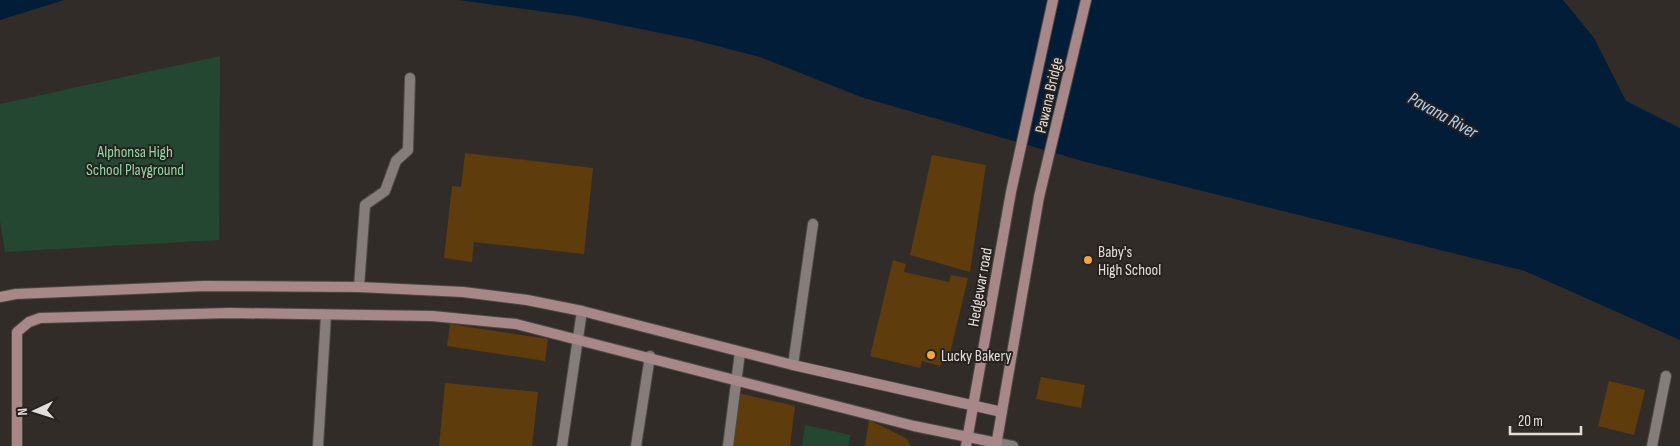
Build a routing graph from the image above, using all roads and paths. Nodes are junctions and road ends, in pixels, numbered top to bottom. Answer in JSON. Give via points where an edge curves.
{"nodes":[{"id":1,"x":1053,"y":0,"type":"edge"},
{"id":2,"x":1086,"y":0,"type":"edge"},
{"id":3,"x":410,"y":78,"type":"dead end"},
{"id":4,"x":1011,"y":192,"type":"joint"},
{"id":5,"x":813,"y":224,"type":"dead end"},
{"id":6,"x":359,"y":286,"type":"junction"},
{"id":7,"x":0,"y":297,"type":"edge"},
{"id":8,"x":582,"y":311,"type":"junction"},
{"id":9,"x":326,"y":315,"type":"junction"},
{"id":10,"x":578,"y":338,"type":"junction"},
{"id":11,"x":740,"y":352,"type":"junction"},
{"id":12,"x":650,"y":356,"type":"junction"},
{"id":13,"x":793,"y":365,"type":"junction"},
{"id":14,"x":1666,"y":376,"type":"dead end"},
{"id":15,"x":735,"y":381,"type":"junction"},
{"id":16,"x":974,"y":406,"type":"junction"},
{"id":17,"x":1002,"y":412,"type":"junction"},
{"id":18,"x":966,"y":442,"type":"edge"},
{"id":19,"x":996,"y":444,"type":"edge"},
{"id":20,"x":17,"y":446,"type":"edge"},
{"id":21,"x":318,"y":446,"type":"edge"},
{"id":22,"x":562,"y":446,"type":"edge"},
{"id":23,"x":636,"y":446,"type":"edge"},
{"id":24,"x":728,"y":446,"type":"edge"},
{"id":25,"x":1013,"y":446,"type":"edge"},
{"id":26,"x":1652,"y":446,"type":"edge"}],
"edges":[{"from":1,"to":4,"type":"street","name":"Pawana Bridge"},
{"from":2,"to":17,"type":"street","name":"Pawana Bridge","via":[[1039,197]]},
{"from":3,"to":6,"type":"street","via":[[408,150],[396,161],[385,191],[365,205]]},
{"from":4,"to":16,"type":"street","name":"Hedgewar road"},
{"from":5,"to":13,"type":"street"},
{"from":6,"to":7,"type":"street","via":[[204,286]]},
{"from":6,"to":8,"type":"street","via":[[463,292]]},
{"from":8,"to":10,"type":"street"},
{"from":8,"to":11,"type":"street"},
{"from":9,"to":10,"type":"street","via":[[475,318]]},
{"from":9,"to":20,"type":"street","via":[[230,313],[40,318],[29,322],[18,332]]},
{"from":9,"to":21,"type":"street"},
{"from":10,"to":12,"type":"street"},
{"from":10,"to":22,"type":"street"},
{"from":11,"to":13,"type":"street"},
{"from":11,"to":15,"type":"street"},
{"from":12,"to":15,"type":"street"},
{"from":12,"to":23,"type":"street"},
{"from":13,"to":16,"type":"street"},
{"from":14,"to":26,"type":"street"},
{"from":15,"to":18,"type":"street"},
{"from":15,"to":24,"type":"street"},
{"from":16,"to":17,"type":"street"},
{"from":16,"to":18,"type":"street","name":"Hedgewar road"},
{"from":17,"to":19,"type":"street"},
{"from":18,"to":19,"type":"street"},
{"from":19,"to":25,"type":"street"}]}
